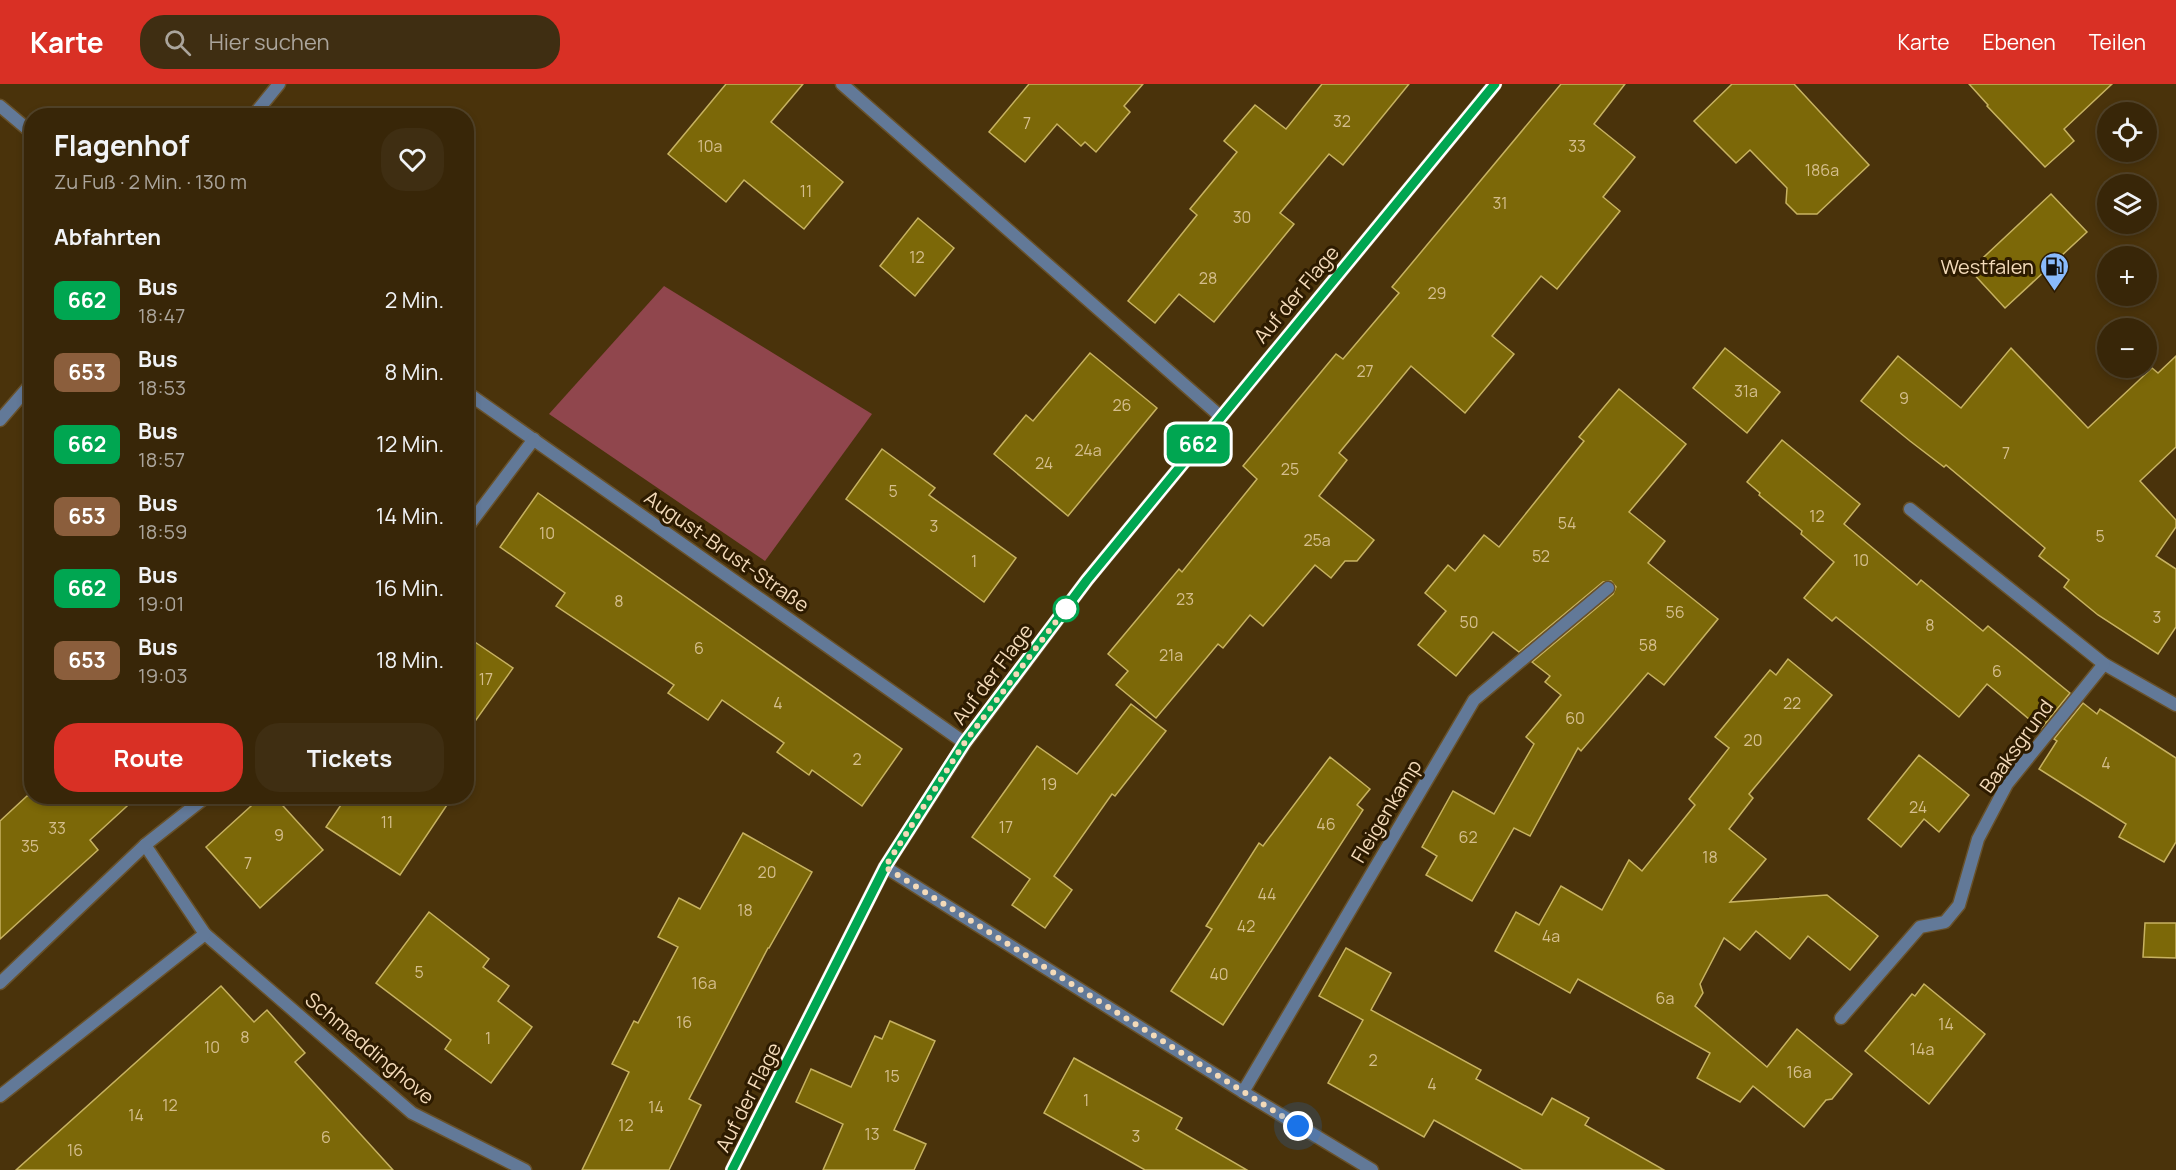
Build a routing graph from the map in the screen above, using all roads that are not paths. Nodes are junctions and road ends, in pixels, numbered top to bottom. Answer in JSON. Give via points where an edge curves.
{"nodes":[{"id":1,"x":279,"y":84,"type":"edge"},
{"id":2,"x":842,"y":84,"type":"edge"},
{"id":3,"x":1495,"y":84,"type":"edge"},
{"id":4,"x":0,"y":106,"type":"edge"},
{"id":5,"x":260,"y":108,"type":"edge"},
{"id":6,"x":24,"y":127,"type":"edge"},
{"id":7,"x":24,"y":392,"type":"edge"},
{"id":8,"x":474,"y":398,"type":"edge"},
{"id":9,"x":1220,"y":416,"type":"junction"},
{"id":10,"x":0,"y":420,"type":"edge"},
{"id":11,"x":534,"y":439,"type":"junction"},
{"id":12,"x":1910,"y":509,"type":"dead end"},
{"id":13,"x":474,"y":518,"type":"edge"},
{"id":14,"x":1608,"y":588,"type":"dead end"},
{"id":15,"x":2104,"y":664,"type":"junction"},
{"id":16,"x":2176,"y":705,"type":"edge"},
{"id":17,"x":965,"y":742,"type":"junction"},
{"id":18,"x":197,"y":804,"type":"edge"},
{"id":19,"x":145,"y":845,"type":"junction"},
{"id":20,"x":885,"y":867,"type":"junction"},
{"id":21,"x":205,"y":934,"type":"junction"},
{"id":22,"x":0,"y":983,"type":"edge"},
{"id":23,"x":1841,"y":1018,"type":"dead end"},
{"id":24,"x":1243,"y":1092,"type":"junction"},
{"id":25,"x":0,"y":1096,"type":"edge"},
{"id":26,"x":525,"y":1170,"type":"edge"},
{"id":27,"x":732,"y":1170,"type":"edge"},
{"id":28,"x":1372,"y":1170,"type":"edge"}],
"edges":[{"from":1,"to":5,"type":"street"},
{"from":2,"to":9,"type":"street"},
{"from":3,"to":9,"type":"street","name":"Auf der Flage"},
{"from":4,"to":6,"type":"street"},
{"from":7,"to":10,"type":"street"},
{"from":8,"to":11,"type":"street","name":"August-Brust-Straße"},
{"from":9,"to":17,"type":"street","name":"Auf der Flage","via":[[1087,580]]},
{"from":11,"to":13,"type":"street"},
{"from":11,"to":17,"type":"street","name":"August-Brust-Straße"},
{"from":12,"to":15,"type":"street"},
{"from":14,"to":24,"type":"street","name":"Fleigenkamp","via":[[1474,700]]},
{"from":15,"to":16,"type":"street"},
{"from":15,"to":23,"type":"street","name":"Baaksgrund","via":[[2007,784],[1978,839],[1959,905],[1945,922],[1920,927]]},
{"from":17,"to":20,"type":"street","name":"Auf der Flage"},
{"from":18,"to":19,"type":"street"},
{"from":19,"to":21,"type":"street","name":"Schmeddinghove"},
{"from":19,"to":22,"type":"street"},
{"from":20,"to":24,"type":"street"},
{"from":20,"to":27,"type":"street","name":"Auf der Flage"},
{"from":21,"to":25,"type":"street"},
{"from":21,"to":26,"type":"street","name":"Schmeddinghove","via":[[412,1113]]},
{"from":24,"to":28,"type":"street"}]}
